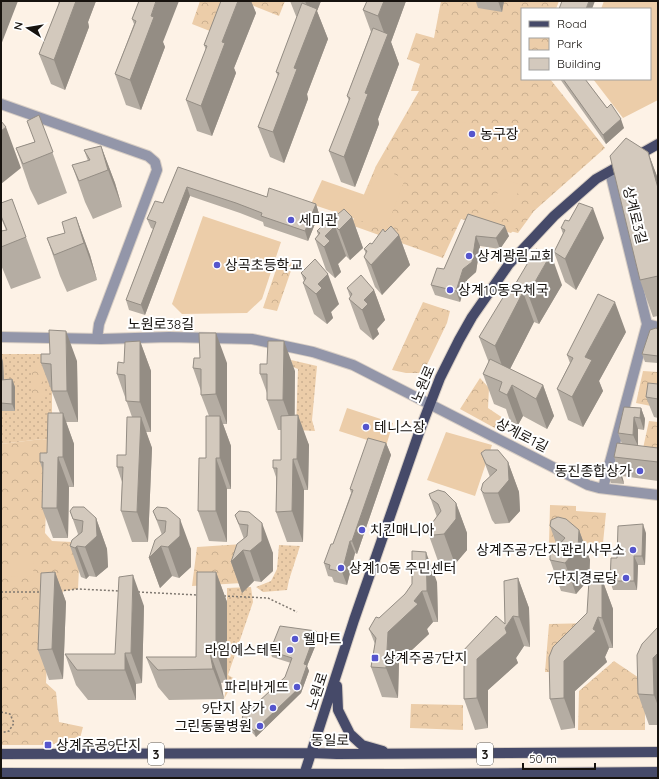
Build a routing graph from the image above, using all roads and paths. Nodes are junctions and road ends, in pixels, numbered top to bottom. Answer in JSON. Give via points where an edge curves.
{"nodes":[{"id":1,"x":1,"y":104,"type":"edge"},
{"id":2,"x":658,"y":144,"type":"edge"},
{"id":3,"x":610,"y":172,"type":"junction"},
{"id":4,"x":648,"y":324,"type":"junction"},
{"id":5,"x":658,"y":327,"type":"edge"},
{"id":6,"x":1,"y":337,"type":"edge"},
{"id":7,"x":96,"y":339,"type":"junction"},
{"id":8,"x":429,"y":403,"type":"junction"},
{"id":9,"x":603,"y":488,"type":"junction"},
{"id":10,"x":658,"y":495,"type":"edge"},
{"id":11,"x":56,"y":591,"type":"edge"},
{"id":12,"x":1,"y":592,"type":"edge"},
{"id":13,"x":40,"y":592,"type":"edge"},
{"id":14,"x":125,"y":592,"type":"edge"},
{"id":15,"x":133,"y":592,"type":"edge"},
{"id":16,"x":205,"y":595,"type":"edge"},
{"id":17,"x":220,"y":596,"type":"dead end"},
{"id":18,"x":297,"y":612,"type":"dead end"},
{"id":19,"x":337,"y":674,"type":"junction"},
{"id":20,"x":1,"y":712,"type":"edge"},
{"id":21,"x":1,"y":734,"type":"edge"},
{"id":22,"x":658,"y":752,"type":"edge"},
{"id":23,"x":311,"y":753,"type":"junction"},
{"id":24,"x":1,"y":754,"type":"edge"},
{"id":25,"x":395,"y":754,"type":"junction"},
{"id":26,"x":658,"y":772,"type":"edge"},
{"id":27,"x":1,"y":773,"type":"edge"},
{"id":28,"x":198,"y":773,"type":"junction"},
{"id":29,"x":304,"y":776,"type":"edge"},
{"id":30,"x":580,"y":776,"type":"edge"},
{"id":31,"x":237,"y":778,"type":"edge"}],
"edges":[{"from":1,"to":7,"type":"street","via":[[148,156],[155,162],[157,170],[99,324]]},
{"from":2,"to":3,"type":"main road","name":"노원로"},
{"from":3,"to":4,"type":"street","name":"상계로3길"},
{"from":3,"to":8,"type":"main road","name":"노원로","via":[[596,179],[554,216],[509,264],[472,317]]},
{"from":4,"to":5,"type":"street"},
{"from":4,"to":9,"type":"street"},
{"from":6,"to":7,"type":"street","name":"노원로38길"},
{"from":7,"to":8,"type":"street","name":"노원로38길","via":[[169,337],[252,340],[313,352],[353,365]]},
{"from":8,"to":9,"type":"street","name":"상계로1길","via":[[588,485]]},
{"from":8,"to":19,"type":"main road","name":"노원로"},
{"from":9,"to":10,"type":"street","name":"상계로1길"},
{"from":11,"to":14,"type":"path","via":[[78,589]]},
{"from":12,"to":13,"type":"path"},
{"from":15,"to":16,"type":"path"},
{"from":17,"to":18,"type":"path","via":[[268,598]]},
{"from":19,"to":23,"type":"main road","name":"노원로"},
{"from":19,"to":25,"type":"main road","via":[[338,710],[350,734],[362,745]]},
{"from":20,"to":21,"type":"path","via":[[10,714],[14,723],[9,731]]},
{"from":22,"to":25,"type":"main road","name":"동일로","number":"3"},
{"from":23,"to":24,"type":"main road","name":"동일로","number":"3"},
{"from":23,"to":25,"type":"main road","name":"동일로","number":"3"},
{"from":23,"to":29,"type":"main road","name":"노원로"},
{"from":26,"to":30,"type":"main road","number":"3"},
{"from":27,"to":28,"type":"main road","number":"3"},
{"from":28,"to":29,"type":"main road","number":"3"},
{"from":28,"to":31,"type":"main road"},
{"from":29,"to":30,"type":"main road","number":"3"}]}
